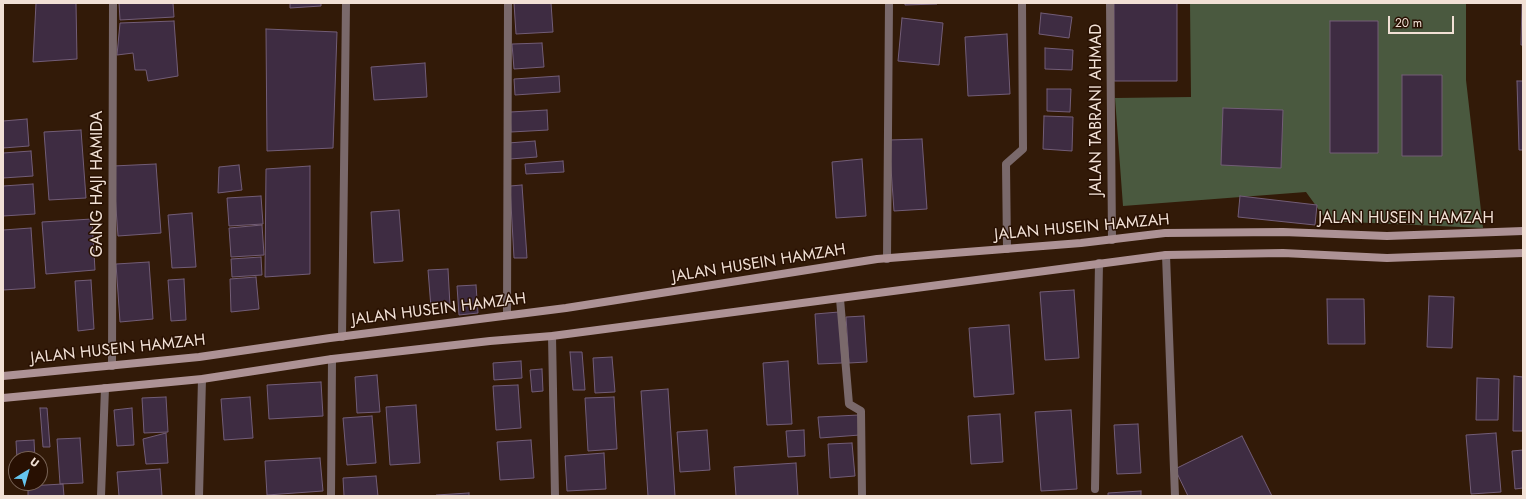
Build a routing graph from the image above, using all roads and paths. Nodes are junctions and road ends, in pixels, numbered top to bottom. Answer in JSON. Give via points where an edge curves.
{"nodes":[{"id":1,"x":113,"y":3,"type":"edge"},
{"id":2,"x":346,"y":3,"type":"edge"},
{"id":3,"x":508,"y":3,"type":"edge"},
{"id":4,"x":889,"y":3,"type":"edge"},
{"id":5,"x":1022,"y":3,"type":"edge"},
{"id":6,"x":1110,"y":3,"type":"edge"},
{"id":7,"x":1523,"y":231,"type":"edge"},
{"id":8,"x":1112,"y":240,"type":"junction"},
{"id":9,"x":1007,"y":249,"type":"junction"},
{"id":10,"x":1523,"y":253,"type":"edge"},
{"id":11,"x":1166,"y":255,"type":"junction"},
{"id":12,"x":887,"y":259,"type":"junction"},
{"id":13,"x":1099,"y":263,"type":"junction"},
{"id":14,"x":840,"y":299,"type":"junction"},
{"id":15,"x":507,"y":315,"type":"junction"},
{"id":16,"x":342,"y":336,"type":"junction"},
{"id":17,"x":552,"y":336,"type":"junction"},
{"id":18,"x":332,"y":359,"type":"junction"},
{"id":19,"x":112,"y":366,"type":"junction"},
{"id":20,"x":3,"y":376,"type":"edge"},
{"id":21,"x":202,"y":379,"type":"junction"},
{"id":22,"x":105,"y":388,"type":"junction"},
{"id":23,"x":3,"y":398,"type":"edge"},
{"id":24,"x":1095,"y":489,"type":"dead end"},
{"id":25,"x":101,"y":496,"type":"edge"},
{"id":26,"x":199,"y":496,"type":"edge"},
{"id":27,"x":331,"y":496,"type":"edge"},
{"id":28,"x":555,"y":496,"type":"edge"},
{"id":29,"x":862,"y":496,"type":"edge"},
{"id":30,"x":1175,"y":496,"type":"edge"}],
"edges":[{"from":1,"to":19,"type":"street","name":"GANG HAJI HAMIDA"},
{"from":2,"to":16,"type":"street"},
{"from":3,"to":15,"type":"street"},
{"from":4,"to":12,"type":"street"},
{"from":5,"to":9,"type":"street","via":[[1023,148],[1006,164]]},
{"from":6,"to":8,"type":"street","name":"JALAN TABRANI AHMAD"},
{"from":7,"to":8,"type":"street","name":"JALAN HUSEIN HAMZAH","via":[[1387,236],[1283,232],[1165,233]]},
{"from":8,"to":9,"type":"street","name":"JALAN HUSEIN HAMZAH"},
{"from":9,"to":12,"type":"street","name":"JALAN HUSEIN HAMZAH"},
{"from":10,"to":11,"type":"street","via":[[1387,258],[1283,253]]},
{"from":11,"to":13,"type":"street"},
{"from":11,"to":30,"type":"street"},
{"from":12,"to":15,"type":"street","name":"JALAN HUSEIN HAMZAH"},
{"from":13,"to":14,"type":"street"},
{"from":13,"to":24,"type":"street"},
{"from":14,"to":17,"type":"street"},
{"from":14,"to":29,"type":"street","via":[[849,404],[861,411]]},
{"from":15,"to":16,"type":"street","name":"JALAN HUSEIN HAMZAH"},
{"from":16,"to":19,"type":"street","name":"JALAN HUSEIN HAMZAH","via":[[199,357]]},
{"from":17,"to":18,"type":"street"},
{"from":17,"to":28,"type":"street"},
{"from":18,"to":21,"type":"street"},
{"from":18,"to":27,"type":"street"},
{"from":19,"to":20,"type":"street","name":"JALAN HUSEIN HAMZAH"},
{"from":21,"to":22,"type":"street"},
{"from":21,"to":26,"type":"street"},
{"from":22,"to":23,"type":"street"},
{"from":22,"to":25,"type":"street"}]}
